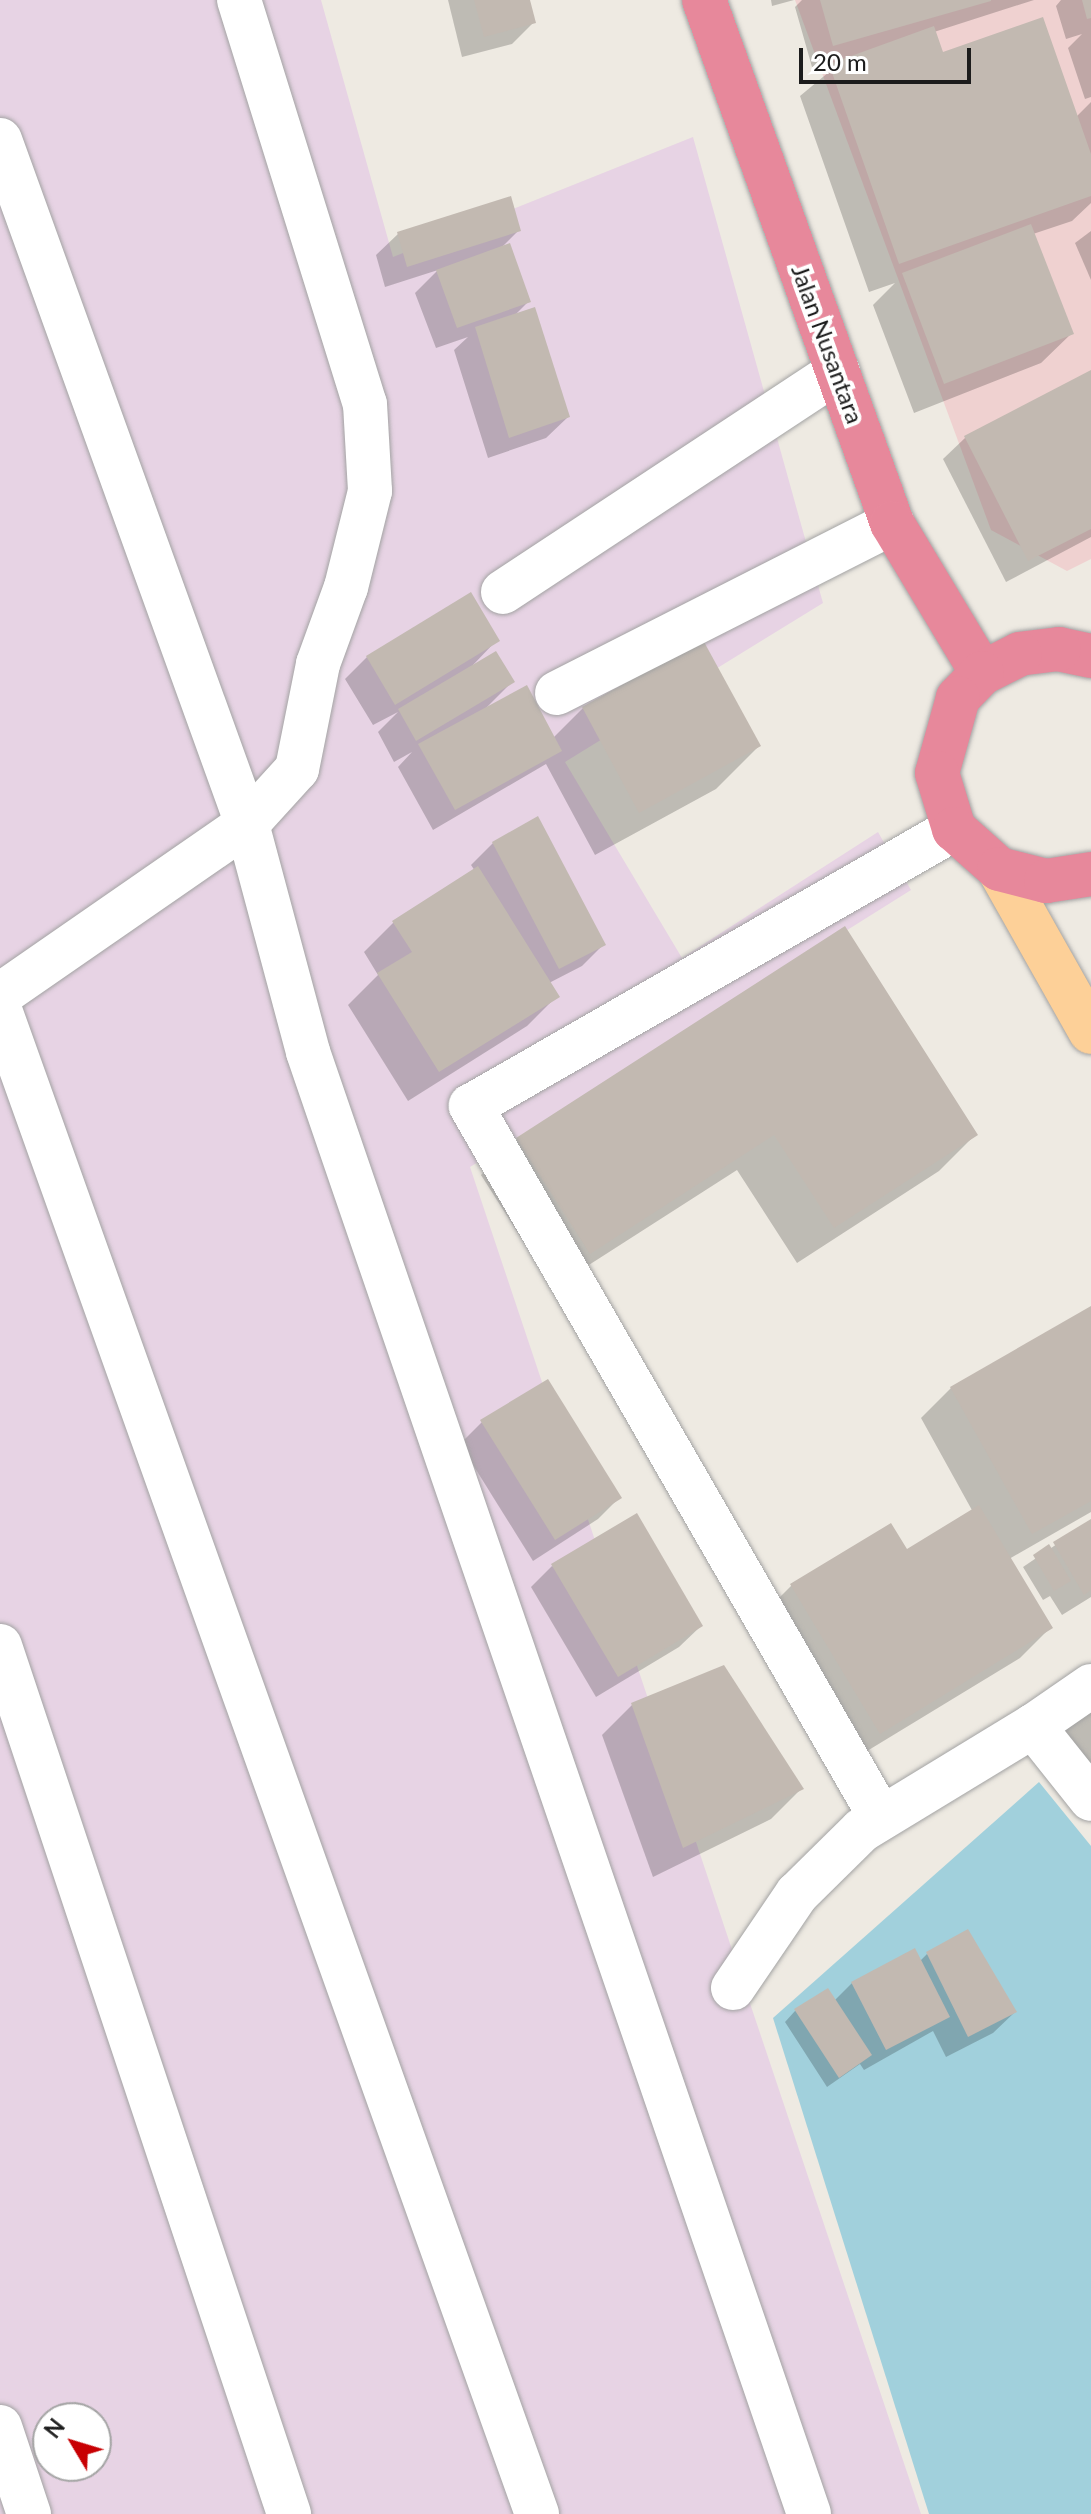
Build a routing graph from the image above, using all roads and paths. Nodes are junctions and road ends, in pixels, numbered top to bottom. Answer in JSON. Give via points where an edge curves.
{"nodes":[{"id":1,"x":239,"y":0,"type":"edge"},
{"id":2,"x":704,"y":0,"type":"edge"},
{"id":3,"x":0,"y":140,"type":"edge"},
{"id":4,"x":838,"y":371,"type":"junction"},
{"id":5,"x":892,"y":523,"type":"junction"},
{"id":6,"x":503,"y":592,"type":"dead end"},
{"id":7,"x":1091,"y":656,"type":"edge"},
{"id":8,"x":982,"y":673,"type":"junction"},
{"id":9,"x":557,"y":693,"type":"dead end"},
{"id":10,"x":247,"y":824,"type":"junction"},
{"id":11,"x":954,"y":829,"type":"junction"},
{"id":12,"x":999,"y":869,"type":"junction"},
{"id":13,"x":1091,"y":874,"type":"edge"},
{"id":14,"x":0,"y":995,"type":"edge"},
{"id":15,"x":0,"y":1010,"type":"edge"},
{"id":16,"x":1091,"y":1032,"type":"edge"},
{"id":17,"x":0,"y":1646,"type":"edge"},
{"id":18,"x":1091,"y":1686,"type":"edge"},
{"id":19,"x":1033,"y":1726,"type":"junction"},
{"id":20,"x":1091,"y":1799,"type":"edge"},
{"id":21,"x":881,"y":1818,"type":"junction"},
{"id":22,"x":733,"y":1988,"type":"dead end"},
{"id":23,"x":0,"y":2427,"type":"edge"},
{"id":24,"x":29,"y":2514,"type":"edge"},
{"id":25,"x":289,"y":2514,"type":"edge"},
{"id":26,"x":537,"y":2514,"type":"edge"},
{"id":27,"x":809,"y":2514,"type":"edge"}],
"edges":[{"from":1,"to":10,"type":"lane","via":[[365,404],[370,491],[346,587],[318,664],[297,769]]},
{"from":2,"to":4,"type":"highway","name":"Jalan Nusantara"},
{"from":3,"to":10,"type":"lane"},
{"from":4,"to":5,"type":"highway","name":"Jalan Nusantara"},
{"from":4,"to":6,"type":"lane"},
{"from":5,"to":8,"type":"highway","name":"Jalan Nusantara"},
{"from":5,"to":9,"type":"lane"},
{"from":7,"to":8,"type":"highway","via":[[1059,649],[1020,654]]},
{"from":8,"to":11,"type":"highway","via":[[958,698],[937,773]]},
{"from":10,"to":14,"type":"lane"},
{"from":10,"to":27,"type":"lane","via":[[308,1052]]},
{"from":11,"to":12,"type":"highway"},
{"from":11,"to":21,"type":"lane","via":[[471,1106]]},
{"from":12,"to":13,"type":"highway","via":[[1046,881]]},
{"from":12,"to":16,"type":"main road"},
{"from":15,"to":26,"type":"lane"},
{"from":17,"to":25,"type":"lane"},
{"from":18,"to":19,"type":"lane"},
{"from":19,"to":20,"type":"lane"},
{"from":19,"to":21,"type":"lane"},
{"from":21,"to":22,"type":"lane","via":[[797,1894]]},
{"from":23,"to":24,"type":"lane"}]}
